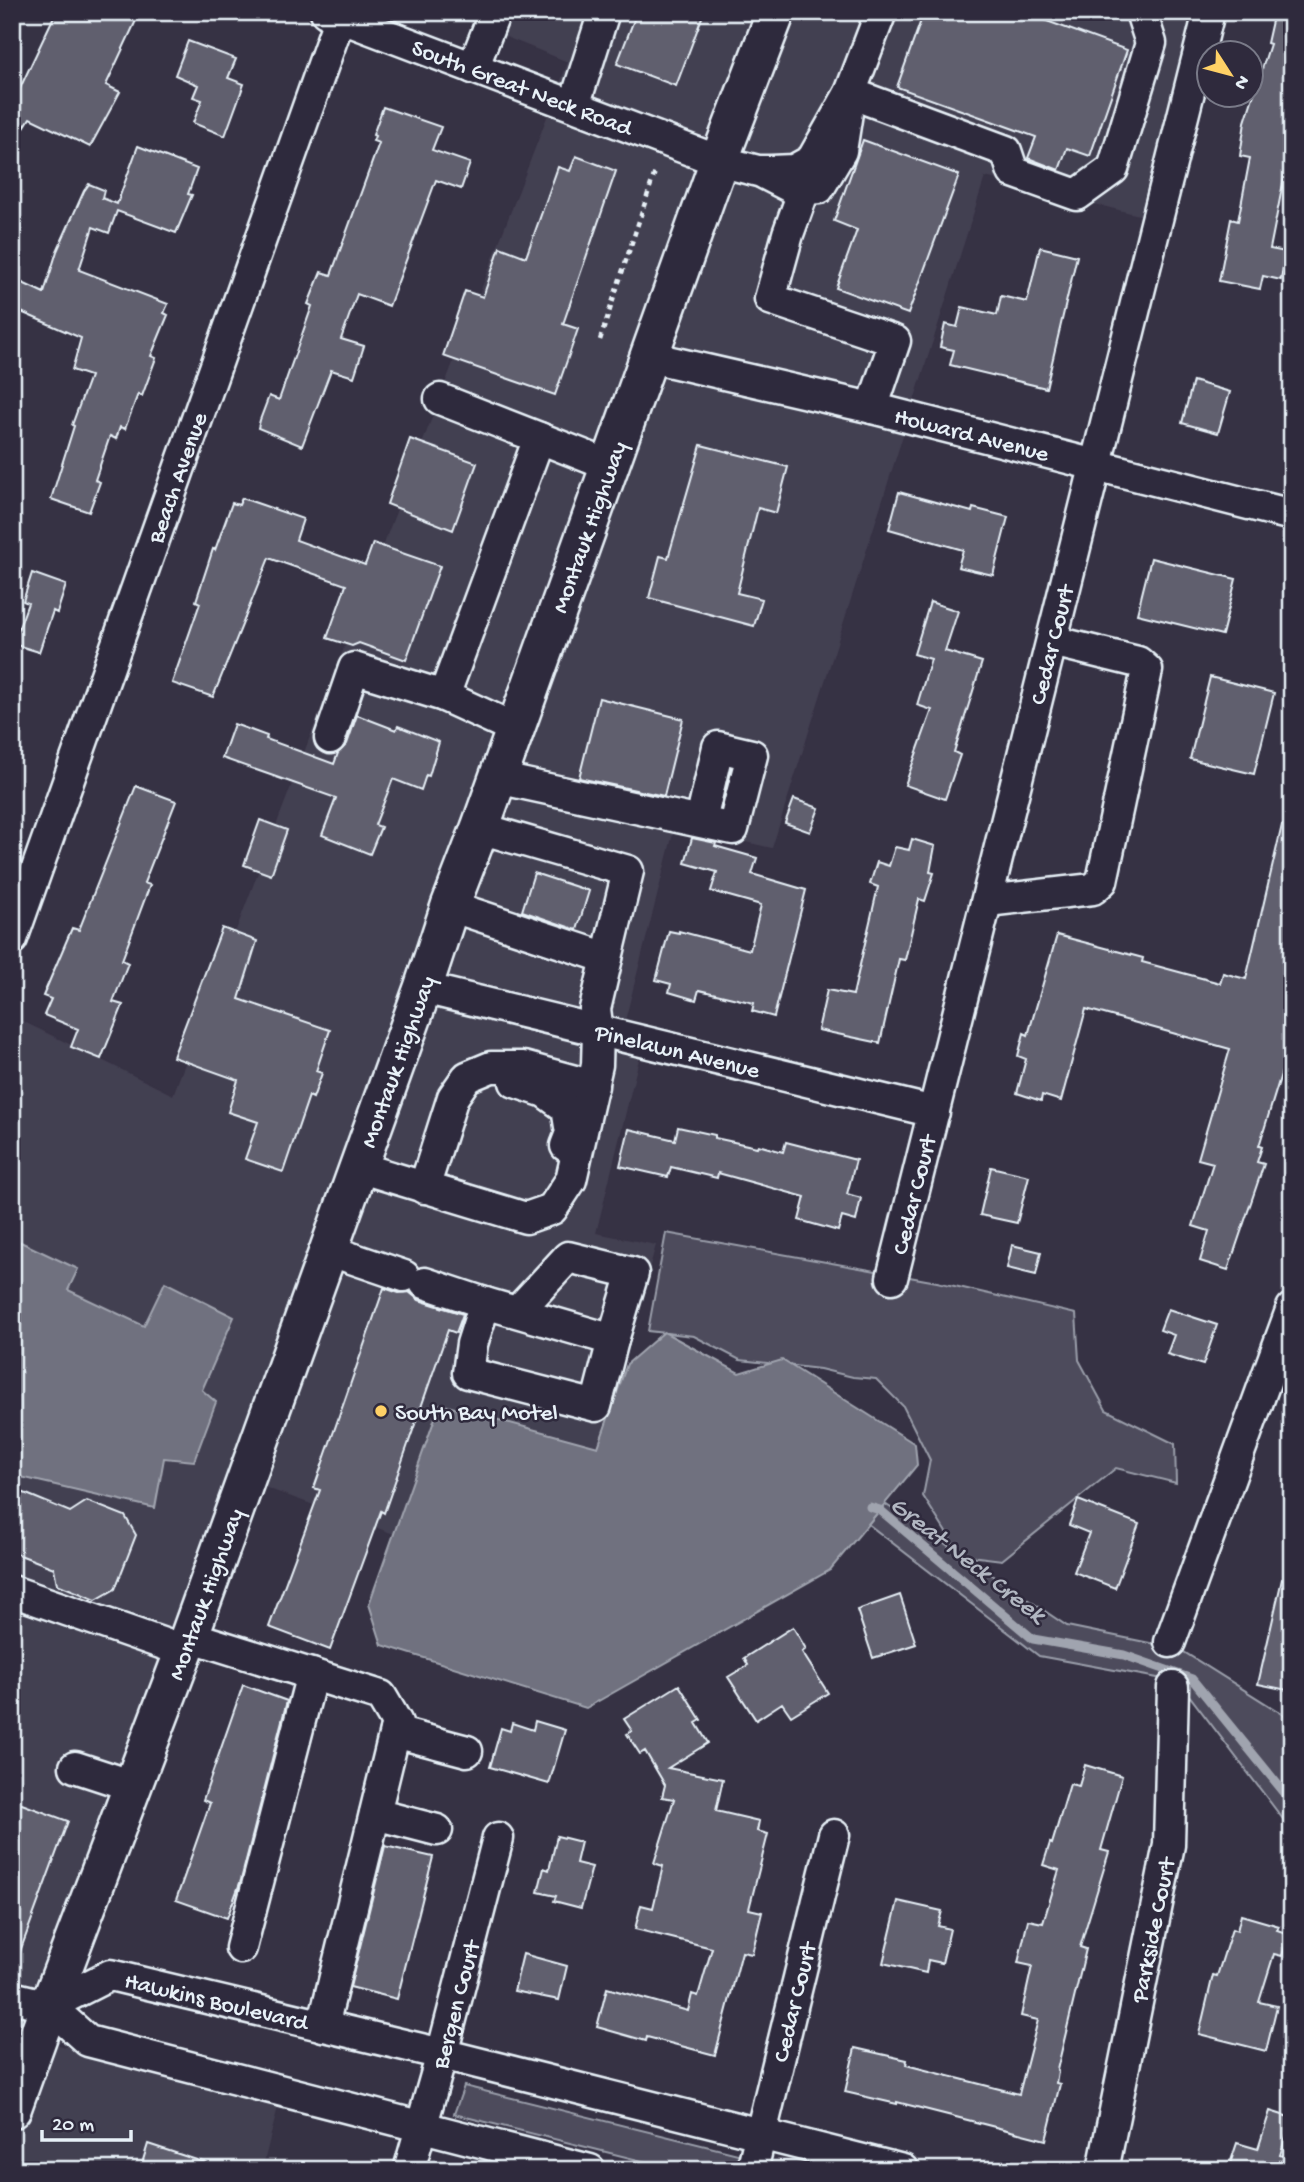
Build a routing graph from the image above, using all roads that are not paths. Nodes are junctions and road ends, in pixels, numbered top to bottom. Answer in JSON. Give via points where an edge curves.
{"nodes":[{"id":1,"x":495,"y":12,"type":"edge"},
{"id":2,"x":604,"y":12,"type":"edge"},
{"id":3,"x":776,"y":12,"type":"edge"},
{"id":4,"x":881,"y":12,"type":"edge"},
{"id":5,"x":1141,"y":12,"type":"edge"},
{"id":6,"x":1209,"y":12,"type":"edge"},
{"id":7,"x":333,"y":15,"type":"edge"},
{"id":8,"x":473,"y":68,"type":"junction"},
{"id":9,"x":850,"y":93,"type":"junction"},
{"id":10,"x":574,"y":106,"type":"junction"},
{"id":11,"x":719,"y":161,"type":"junction"},
{"id":12,"x":758,"y":170,"type":"junction"},
{"id":13,"x":804,"y":190,"type":"junction"},
{"id":14,"x":650,"y":358,"type":"junction"},
{"id":15,"x":440,"y":399,"type":"dead end"},
{"id":16,"x":872,"y":408,"type":"junction"},
{"id":17,"x":539,"y":438,"type":"junction"},
{"id":18,"x":611,"y":466,"type":"junction"},
{"id":19,"x":1096,"y":466,"type":"junction"},
{"id":20,"x":1292,"y":515,"type":"edge"},
{"id":21,"x":1052,"y":641,"type":"junction"},
{"id":22,"x":444,"y":696,"type":"junction"},
{"id":23,"x":516,"y":729,"type":"junction"},
{"id":24,"x":330,"y":738,"type":"dead end"},
{"id":25,"x":496,"y":778,"type":"junction"},
{"id":26,"x":701,"y":821,"type":"dead end"},
{"id":27,"x":481,"y":828,"type":"junction"},
{"id":28,"x":987,"y":901,"type":"junction"},
{"id":29,"x":450,"y":906,"type":"junction"},
{"id":30,"x":12,"y":939,"type":"edge"},
{"id":31,"x":607,"y":958,"type":"junction"},
{"id":32,"x":422,"y":988,"type":"junction"},
{"id":33,"x":598,"y":1032,"type":"junction"},
{"id":34,"x":491,"y":1067,"type":"junction"},
{"id":35,"x":593,"y":1086,"type":"junction"},
{"id":36,"x":934,"y":1112,"type":"junction"},
{"id":37,"x":358,"y":1167,"type":"junction"},
{"id":38,"x":424,"y":1188,"type":"junction"},
{"id":39,"x":526,"y":1218,"type":"junction"},
{"id":40,"x":328,"y":1250,"type":"junction"},
{"id":41,"x":892,"y":1278,"type":"dead end"},
{"id":42,"x":485,"y":1303,"type":"junction"},
{"id":43,"x":1292,"y":1308,"type":"edge"},
{"id":44,"x":518,"y":1311,"type":"junction"},
{"id":45,"x":613,"y":1340,"type":"junction"},
{"id":46,"x":12,"y":1591,"type":"edge"},
{"id":47,"x":1170,"y":1642,"type":"dead end"},
{"id":48,"x":186,"y":1643,"type":"junction"},
{"id":49,"x":312,"y":1674,"type":"junction"},
{"id":50,"x":1173,"y":1687,"type":"dead end"},
{"id":51,"x":395,"y":1732,"type":"junction"},
{"id":52,"x":467,"y":1751,"type":"dead end"},
{"id":53,"x":75,"y":1767,"type":"dead end"},
{"id":54,"x":133,"y":1786,"type":"junction"},
{"id":55,"x":375,"y":1814,"type":"junction"},
{"id":56,"x":437,"y":1830,"type":"dead end"},
{"id":57,"x":834,"y":1835,"type":"dead end"},
{"id":58,"x":498,"y":1838,"type":"dead end"},
{"id":59,"x":241,"y":1948,"type":"dead end"},
{"id":60,"x":12,"y":1997,"type":"edge"},
{"id":61,"x":49,"y":2006,"type":"junction"},
{"id":62,"x":323,"y":2026,"type":"junction"},
{"id":63,"x":442,"y":2054,"type":"junction"},
{"id":64,"x":12,"y":2109,"type":"edge"},
{"id":65,"x":421,"y":2126,"type":"junction"},
{"id":66,"x":759,"y":2134,"type":"junction"},
{"id":67,"x":410,"y":2170,"type":"edge"},
{"id":68,"x":590,"y":2170,"type":"edge"},
{"id":69,"x":752,"y":2170,"type":"edge"},
{"id":70,"x":903,"y":2170,"type":"edge"},
{"id":71,"x":1103,"y":2170,"type":"edge"}],
"edges":[{"from":1,"to":8,"type":"street"},
{"from":2,"to":10,"type":"street"},
{"from":3,"to":11,"type":"main road","name":"Montauk Highway"},
{"from":4,"to":9,"type":"street"},
{"from":5,"to":9,"type":"street","via":[[1151,43],[1112,169],[1077,195],[1013,172],[1006,151]]},
{"from":6,"to":19,"type":"street","name":"Cedar Court"},
{"from":7,"to":8,"type":"street","name":"South Great Neck Road"},
{"from":7,"to":30,"type":"street","name":"Beach Avenue"},
{"from":8,"to":10,"type":"street","name":"South Great Neck Road"},
{"from":9,"to":12,"type":"street","via":[[812,160],[794,170]]},
{"from":9,"to":13,"type":"street","via":[[841,151],[819,188]]},
{"from":10,"to":11,"type":"street","name":"South Great Neck Road"},
{"from":11,"to":12,"type":"street","name":"South Great Neck Road"},
{"from":11,"to":14,"type":"main road","name":"Montauk Highway"},
{"from":12,"to":13,"type":"street"},
{"from":13,"to":16,"type":"street","via":[[771,299],[895,341]]},
{"from":14,"to":16,"type":"street","name":"Howard Avenue"},
{"from":14,"to":18,"type":"main road","name":"Montauk Highway"},
{"from":15,"to":17,"type":"street"},
{"from":16,"to":19,"type":"street","name":"Howard Avenue"},
{"from":17,"to":18,"type":"street"},
{"from":17,"to":22,"type":"street"},
{"from":18,"to":23,"type":"main road","name":"Montauk Highway"},
{"from":19,"to":20,"type":"street","name":"Howard Avenue"},
{"from":19,"to":21,"type":"street","name":"Cedar Court"},
{"from":21,"to":28,"type":"street","name":"Cedar Court"},
{"from":21,"to":28,"type":"street","via":[[1138,662],[1147,670],[1102,881],[1093,889]]},
{"from":22,"to":23,"type":"street"},
{"from":22,"to":24,"type":"street","via":[[354,668]]},
{"from":23,"to":25,"type":"main road","name":"Montauk Highway"},
{"from":25,"to":26,"type":"street"},
{"from":25,"to":27,"type":"main road","name":"Montauk Highway"},
{"from":27,"to":29,"type":"main road","name":"Montauk Highway"},
{"from":27,"to":31,"type":"street","via":[[628,871]]},
{"from":28,"to":36,"type":"street","name":"Cedar Court"},
{"from":29,"to":31,"type":"street"},
{"from":29,"to":32,"type":"main road","name":"Montauk Highway"},
{"from":31,"to":33,"type":"street","via":[[594,1010]]},
{"from":32,"to":33,"type":"street","name":"Pinelawn Avenue"},
{"from":32,"to":37,"type":"main road","name":"Montauk Highway"},
{"from":33,"to":35,"type":"street"},
{"from":33,"to":36,"type":"street","name":"Pinelawn Avenue"},
{"from":34,"to":35,"type":"street","via":[[523,1067]]},
{"from":34,"to":38,"type":"street","via":[[467,1077],[453,1097]]},
{"from":34,"to":39,"type":"street","via":[[510,1080],[545,1092],[567,1108],[571,1133],[557,1173],[544,1199]]},
{"from":35,"to":39,"type":"street","via":[[571,1180],[552,1209]]},
{"from":36,"to":41,"type":"street","name":"Cedar Court"},
{"from":37,"to":38,"type":"street"},
{"from":37,"to":40,"type":"main road","name":"Montauk Highway"},
{"from":38,"to":39,"type":"street"},
{"from":40,"to":42,"type":"street"},
{"from":40,"to":48,"type":"main road","name":"Montauk Highway"},
{"from":42,"to":44,"type":"street"},
{"from":42,"to":45,"type":"street","via":[[468,1373],[596,1406]]},
{"from":43,"to":47,"type":"street"},
{"from":44,"to":45,"type":"street"},
{"from":44,"to":45,"type":"street","via":[[568,1257],[633,1273]]},
{"from":46,"to":48,"type":"street"},
{"from":48,"to":49,"type":"street"},
{"from":48,"to":54,"type":"main road","name":"Montauk Highway"},
{"from":49,"to":51,"type":"street","via":[[381,1696],[397,1723]]},
{"from":49,"to":59,"type":"street"},
{"from":50,"to":71,"type":"street","name":"Parkside Court","via":[[1169,1845]]},
{"from":51,"to":52,"type":"street"},
{"from":51,"to":55,"type":"street"},
{"from":53,"to":54,"type":"street"},
{"from":54,"to":61,"type":"main road","name":"Montauk Highway"},
{"from":55,"to":56,"type":"street"},
{"from":55,"to":62,"type":"street"},
{"from":57,"to":66,"type":"street","name":"Cedar Court"},
{"from":58,"to":63,"type":"street","name":"Bergen Court"},
{"from":60,"to":61,"type":"street"},
{"from":61,"to":62,"type":"street","name":"Hawkins Boulevard","via":[[110,1975]]},
{"from":61,"to":64,"type":"main road","name":"Montauk Highway"},
{"from":61,"to":65,"type":"street","via":[[88,2041]]},
{"from":62,"to":63,"type":"street","name":"Hawkins Boulevard"},
{"from":63,"to":65,"type":"street","name":"Bergen Court"},
{"from":63,"to":66,"type":"street","name":"Hawkins Boulevard"},
{"from":65,"to":67,"type":"street","name":"Bergen Court"},
{"from":65,"to":68,"type":"street"},
{"from":66,"to":69,"type":"street","name":"Cedar Court"},
{"from":66,"to":70,"type":"street","name":"Hawkins Boulevard"}]}
